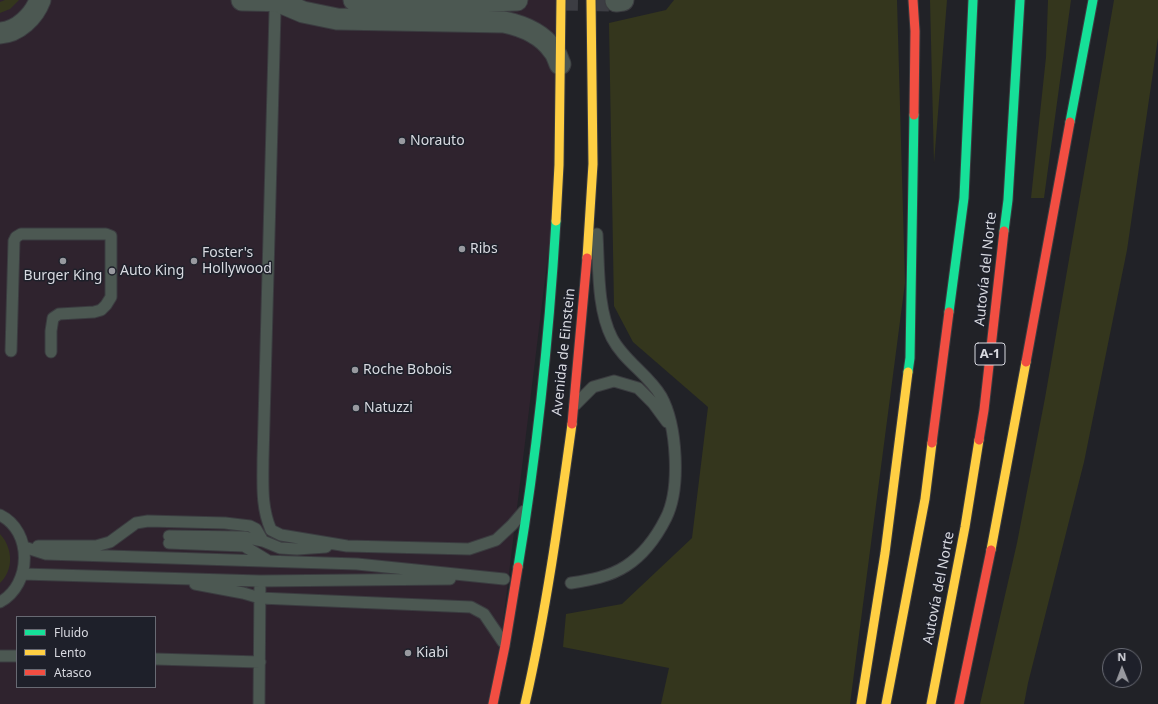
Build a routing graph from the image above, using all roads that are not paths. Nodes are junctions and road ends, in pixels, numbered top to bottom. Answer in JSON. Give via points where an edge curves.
{"nodes":[{"id":1,"x":242,"y":0,"type":"edge"},
{"id":2,"x":302,"y":0,"type":"edge"},
{"id":3,"x":354,"y":0,"type":"edge"},
{"id":4,"x":517,"y":0,"type":"edge"},
{"id":5,"x":561,"y":0,"type":"edge"},
{"id":6,"x":591,"y":0,"type":"edge"},
{"id":7,"x":913,"y":0,"type":"edge"},
{"id":8,"x":974,"y":0,"type":"edge"},
{"id":9,"x":1020,"y":0,"type":"edge"},
{"id":10,"x":1093,"y":0,"type":"edge"},
{"id":11,"x":43,"y":1,"type":"edge"},
{"id":12,"x":277,"y":1,"type":"junction"},
{"id":13,"x":0,"y":34,"type":"edge"},
{"id":14,"x":560,"y":64,"type":"junction"},
{"id":15,"x":593,"y":164,"type":"junction"},
{"id":16,"x":11,"y":351,"type":"dead end"},
{"id":17,"x":51,"y":352,"type":"dead end"},
{"id":18,"x":574,"y":406,"type":"junction"},
{"id":19,"x":672,"y":428,"type":"junction"},
{"id":20,"x":528,"y":506,"type":"junction"},
{"id":21,"x":0,"y":515,"type":"edge"},
{"id":22,"x":263,"y":541,"type":"junction"},
{"id":23,"x":24,"y":546,"type":"junction"},
{"id":24,"x":347,"y":546,"type":"junction"},
{"id":25,"x":267,"y":561,"type":"junction"},
{"id":26,"x":22,"y":574,"type":"junction"},
{"id":27,"x":157,"y":578,"type":"junction"},
{"id":28,"x":260,"y":581,"type":"junction"},
{"id":29,"x":571,"y":583,"type":"dead end"},
{"id":30,"x":260,"y":598,"type":"junction"},
{"id":31,"x":0,"y":602,"type":"edge"},
{"id":32,"x":505,"y":646,"type":"junction"},
{"id":33,"x":0,"y":656,"type":"edge"},
{"id":34,"x":16,"y":656,"type":"edge"},
{"id":35,"x":156,"y":659,"type":"edge"},
{"id":36,"x":260,"y":662,"type":"junction"},
{"id":37,"x":259,"y":704,"type":"edge"},
{"id":38,"x":493,"y":704,"type":"edge"},
{"id":39,"x":525,"y":704,"type":"edge"},
{"id":40,"x":861,"y":704,"type":"edge"},
{"id":41,"x":886,"y":704,"type":"edge"},
{"id":42,"x":931,"y":704,"type":"edge"},
{"id":43,"x":960,"y":704,"type":"edge"}],
"edges":[{"from":1,"to":12,"type":"street"},
{"from":2,"to":12,"type":"street"},
{"from":3,"to":4,"type":"street"},
{"from":5,"to":14,"type":"main road","name":"Avenida de Einstein"},
{"from":6,"to":15,"type":"main road","name":"Avenida de Einstein"},
{"from":7,"to":40,"type":"main road","via":[[915,31],[910,358],[885,553]]},
{"from":8,"to":41,"type":"main road","via":[[964,198],[925,499]]},
{"from":9,"to":42,"type":"main road","name":"Autovía del Norte","number":"A-1","via":[[1008,200],[984,410],[965,527]]},
{"from":10,"to":43,"type":"main road"},
{"from":11,"to":13,"type":"street","via":[[19,26]]},
{"from":12,"to":14,"type":"street","via":[[303,12],[337,19],[504,22],[535,33],[554,50]]},
{"from":12,"to":24,"type":"lane","via":[[263,408],[263,504],[271,530],[282,535]]},
{"from":14,"to":20,"type":"main road","name":"Avenida de Einstein","via":[[559,165],[551,296]]},
{"from":15,"to":18,"type":"main road","name":"Avenida de Einstein"},
{"from":15,"to":19,"type":"lane","via":[[602,311],[612,339],[660,396]]},
{"from":16,"to":17,"type":"lane","via":[[16,237],[21,234],[111,236],[111,297],[102,310],[59,314],[53,318]]},
{"from":18,"to":19,"type":"lane","via":[[593,387],[614,381],[638,388]]},
{"from":18,"to":39,"type":"main road","name":"Avenida de Einstein","via":[[537,652]]},
{"from":19,"to":29,"type":"lane","via":[[675,454],[674,490],[667,517],[650,545],[626,566],[600,578]]},
{"from":20,"to":24,"type":"lane","via":[[496,540],[469,549]]},
{"from":20,"to":32,"type":"main road","name":"Avenida de Einstein"},
{"from":21,"to":23,"type":"lane","via":[[17,530]]},
{"from":22,"to":23,"type":"lane","via":[[256,529],[250,526],[148,521],[136,523],[110,542],[96,546]]},
{"from":22,"to":24,"type":"lane","via":[[280,548]]},
{"from":22,"to":25,"type":"lane","via":[[244,538],[169,540],[244,546]]},
{"from":23,"to":25,"type":"lane","via":[[46,554]]},
{"from":23,"to":26,"type":"lane"},
{"from":25,"to":28,"type":"lane","via":[[357,564],[504,579]]},
{"from":26,"to":27,"type":"lane"},
{"from":26,"to":31,"type":"lane","via":[[15,589]]},
{"from":27,"to":28,"type":"lane"},
{"from":27,"to":30,"type":"lane"},
{"from":28,"to":30,"type":"lane"},
{"from":30,"to":32,"type":"lane","via":[[471,606],[484,614]]},
{"from":30,"to":36,"type":"lane"},
{"from":32,"to":38,"type":"main road","name":"Avenida de Einstein"},
{"from":33,"to":34,"type":"lane"},
{"from":35,"to":36,"type":"lane"},
{"from":36,"to":37,"type":"lane"}]}
